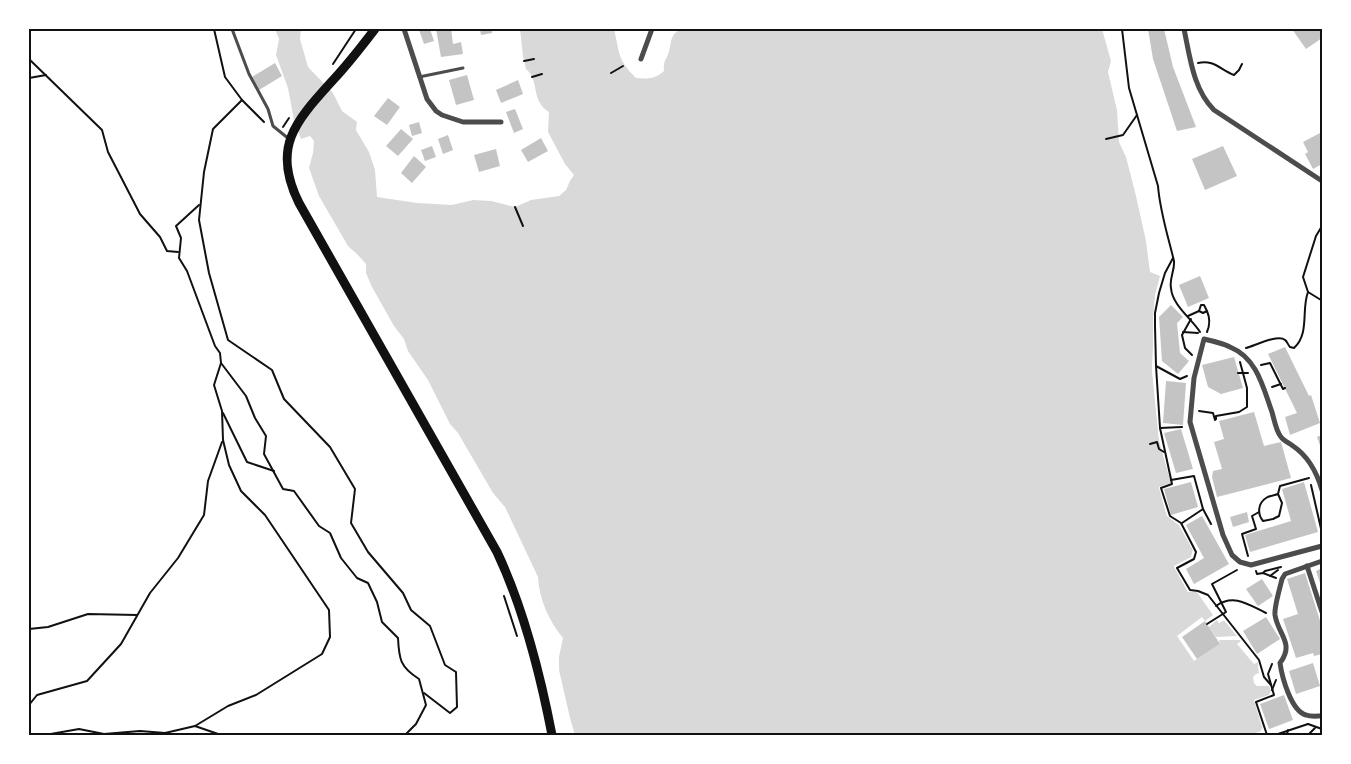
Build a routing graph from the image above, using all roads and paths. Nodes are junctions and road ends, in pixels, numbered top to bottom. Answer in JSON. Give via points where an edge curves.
{"nodes":[{"id":1,"x":214,"y":29,"type":"edge"},
{"id":2,"x":232,"y":29,"type":"edge"},
{"id":3,"x":356,"y":29,"type":"edge"},
{"id":4,"x":376,"y":29,"type":"edge"},
{"id":5,"x":404,"y":29,"type":"edge"},
{"id":6,"x":652,"y":29,"type":"edge"},
{"id":7,"x":1122,"y":29,"type":"edge"},
{"id":8,"x":1184,"y":29,"type":"edge"},
{"id":9,"x":29,"y":59,"type":"edge"},
{"id":10,"x":534,"y":59,"type":"dead end"},
{"id":11,"x":641,"y":60,"type":"dead end"},
{"id":12,"x":524,"y":61,"type":"dead end"},
{"id":13,"x":1242,"y":64,"type":"dead end"},
{"id":14,"x":1192,"y":65,"type":"junction"},
{"id":15,"x":623,"y":66,"type":"dead end"},
{"id":16,"x":331,"y":68,"type":"dead end"},
{"id":17,"x":463,"y":68,"type":"dead end"},
{"id":18,"x":611,"y":73,"type":"dead end"},
{"id":19,"x":542,"y":74,"type":"dead end"},
{"id":20,"x":46,"y":75,"type":"junction"},
{"id":21,"x":419,"y":77,"type":"junction"},
{"id":22,"x":532,"y":77,"type":"dead end"},
{"id":23,"x":29,"y":78,"type":"edge"},
{"id":24,"x":242,"y":100,"type":"junction"},
{"id":25,"x":1137,"y":115,"type":"junction"},
{"id":26,"x":501,"y":122,"type":"dead end"},
{"id":27,"x":268,"y":126,"type":"dead end"},
{"id":28,"x":290,"y":138,"type":"junction"},
{"id":29,"x":1106,"y":139,"type":"dead end"},
{"id":30,"x":1322,"y":181,"type":"edge"},
{"id":31,"x":200,"y":204,"type":"junction"},
{"id":32,"x":515,"y":207,"type":"dead end"},
{"id":33,"x":523,"y":226,"type":"dead end"},
{"id":34,"x":1322,"y":226,"type":"edge"},
{"id":35,"x":180,"y":252,"type":"junction"},
{"id":36,"x":1173,"y":258,"type":"junction"},
{"id":37,"x":1308,"y":292,"type":"junction"},
{"id":38,"x":1321,"y":300,"type":"edge"},
{"id":39,"x":1198,"y":302,"type":"dead end"},
{"id":40,"x":1322,"y":304,"type":"edge"},
{"id":41,"x":1201,"y":305,"type":"junction"},
{"id":42,"x":1199,"y":311,"type":"junction"},
{"id":43,"x":1207,"y":311,"type":"junction"},
{"id":44,"x":1188,"y":316,"type":"junction"},
{"id":45,"x":1192,"y":319,"type":"junction"},
{"id":46,"x":1183,"y":332,"type":"junction"},
{"id":47,"x":1203,"y":336,"type":"junction"},
{"id":48,"x":1242,"y":354,"type":"junction"},
{"id":49,"x":1192,"y":358,"type":"dead end"},
{"id":50,"x":221,"y":362,"type":"junction"},
{"id":51,"x":1156,"y":366,"type":"junction"},
{"id":52,"x":1254,"y":368,"type":"junction"},
{"id":53,"x":1190,"y":373,"type":"dead end"},
{"id":54,"x":1243,"y":373,"type":"dead end"},
{"id":55,"x":1281,"y":384,"type":"junction"},
{"id":56,"x":1285,"y":388,"type":"dead end"},
{"id":57,"x":1264,"y":390,"type":"junction"},
{"id":58,"x":1191,"y":410,"type":"junction"},
{"id":59,"x":222,"y":411,"type":"junction"},
{"id":60,"x":1186,"y":426,"type":"dead end"},
{"id":61,"x":1160,"y":428,"type":"junction"},
{"id":62,"x":222,"y":440,"type":"junction"},
{"id":63,"x":1150,"y":444,"type":"dead end"},
{"id":64,"x":1164,"y":452,"type":"junction"},
{"id":65,"x":274,"y":471,"type":"junction"},
{"id":66,"x":1171,"y":480,"type":"junction"},
{"id":67,"x":1312,"y":488,"type":"junction"},
{"id":68,"x":1306,"y":489,"type":"dead end"},
{"id":69,"x":1322,"y":490,"type":"edge"},
{"id":70,"x":1278,"y":494,"type":"junction"},
{"id":71,"x":1316,"y":502,"type":"junction"},
{"id":72,"x":1310,"y":503,"type":"dead end"},
{"id":73,"x":1203,"y":509,"type":"junction"},
{"id":74,"x":1259,"y":512,"type":"junction"},
{"id":75,"x":1181,"y":523,"type":"junction"},
{"id":76,"x":1211,"y":525,"type":"dead end"},
{"id":77,"x":1322,"y":533,"type":"edge"},
{"id":78,"x":1322,"y":546,"type":"edge"},
{"id":79,"x":1248,"y":552,"type":"dead end"},
{"id":80,"x":1322,"y":561,"type":"edge"},
{"id":81,"x":1241,"y":562,"type":"junction"},
{"id":82,"x":1307,"y":566,"type":"junction"},
{"id":83,"x":1264,"y":573,"type":"joint"},
{"id":84,"x":1221,"y":603,"type":"junction"},
{"id":85,"x":1216,"y":606,"type":"junction"},
{"id":86,"x":1322,"y":612,"type":"edge"},
{"id":87,"x":1222,"y":614,"type":"junction"},
{"id":88,"x":137,"y":615,"type":"junction"},
{"id":89,"x":1275,"y":615,"type":"junction"},
{"id":90,"x":1207,"y":624,"type":"dead end"},
{"id":91,"x":29,"y":629,"type":"edge"},
{"id":92,"x":1273,"y":661,"type":"dead end"},
{"id":93,"x":1271,"y":685,"type":"junction"},
{"id":94,"x":424,"y":692,"type":"junction"},
{"id":95,"x":29,"y":705,"type":"edge"},
{"id":96,"x":1322,"y":716,"type":"edge"},
{"id":97,"x":195,"y":726,"type":"junction"},
{"id":98,"x":1315,"y":728,"type":"junction"},
{"id":99,"x":1288,"y":730,"type":"junction"},
{"id":100,"x":1322,"y":730,"type":"edge"},
{"id":101,"x":45,"y":735,"type":"edge"},
{"id":102,"x":221,"y":735,"type":"edge"},
{"id":103,"x":405,"y":735,"type":"edge"},
{"id":104,"x":552,"y":735,"type":"edge"},
{"id":105,"x":1267,"y":735,"type":"edge"},
{"id":106,"x":1275,"y":735,"type":"edge"},
{"id":107,"x":1289,"y":735,"type":"edge"},
{"id":108,"x":1308,"y":735,"type":"edge"}],
"edges":[{"from":1,"to":24,"type":"path","via":[[225,76]]},
{"from":2,"to":28,"type":"lane","via":[[273,126]]},
{"from":3,"to":16,"type":"path"},
{"from":4,"to":28,"type":"main road","via":[[300,118]]},
{"from":5,"to":21,"type":"street"},
{"from":6,"to":11,"type":"street"},
{"from":7,"to":25,"type":"path","via":[[1129,88]]},
{"from":8,"to":14,"type":"street"},
{"from":9,"to":20,"type":"path"},
{"from":10,"to":12,"type":"path"},
{"from":13,"to":14,"type":"path","via":[[1234,74],[1206,61]]},
{"from":14,"to":30,"type":"street","via":[[1197,85],[1214,110]]},
{"from":15,"to":18,"type":"path"},
{"from":17,"to":21,"type":"lane"},
{"from":19,"to":22,"type":"path"},
{"from":20,"to":23,"type":"path"},
{"from":20,"to":35,"type":"path","via":[[102,130],[108,152],[140,214],[160,237],[167,251]]},
{"from":21,"to":26,"type":"street","via":[[427,99],[442,116],[463,122]]},
{"from":24,"to":27,"type":"path"},
{"from":24,"to":31,"type":"path","via":[[213,129]]},
{"from":25,"to":29,"type":"path","via":[[1123,135]]},
{"from":25,"to":36,"type":"path","via":[[1158,186]]},
{"from":28,"to":104,"type":"main road","via":[[286,155],[288,170],[299,204],[508,575],[535,658]]},
{"from":31,"to":35,"type":"path","via":[[176,226],[181,238]]},
{"from":31,"to":94,"type":"path","via":[[199,220],[209,273],[228,340],[272,370],[284,399],[330,447],[355,489],[351,523],[368,552],[403,593],[411,610],[430,626],[445,665],[456,672],[457,707],[450,713]]},
{"from":32,"to":33,"type":"path"},
{"from":34,"to":37,"type":"path","via":[[1303,277]]},
{"from":35,"to":50,"type":"path","via":[[179,258],[187,271]]},
{"from":36,"to":44,"type":"path","via":[[1170,288]]},
{"from":36,"to":51,"type":"path","via":[[1165,272],[1155,313]]},
{"from":37,"to":38,"type":"path"},
{"from":37,"to":48,"type":"path","via":[[1304,301],[1303,335],[1298,345],[1290,347],[1286,340],[1280,338],[1258,342],[1245,348]]},
{"from":38,"to":40,"type":"path"},
{"from":39,"to":41,"type":"path"},
{"from":41,"to":42,"type":"path"},
{"from":41,"to":43,"type":"path","via":[[1204,304]]},
{"from":42,"to":43,"type":"path"},
{"from":42,"to":44,"type":"path"},
{"from":43,"to":47,"type":"path","via":[[1210,326]]},
{"from":44,"to":45,"type":"path"},
{"from":45,"to":46,"type":"path"},
{"from":45,"to":47,"type":"path"},
{"from":46,"to":47,"type":"path"},
{"from":46,"to":49,"type":"path","via":[[1185,348]]},
{"from":47,"to":48,"type":"street"},
{"from":47,"to":58,"type":"street"},
{"from":48,"to":52,"type":"street"},
{"from":50,"to":59,"type":"path","via":[[214,385]]},
{"from":50,"to":65,"type":"path","via":[[246,396],[266,436],[264,454]]},
{"from":51,"to":53,"type":"path","via":[[1180,379]]},
{"from":51,"to":61,"type":"path"},
{"from":52,"to":55,"type":"path","via":[[1271,362]]},
{"from":52,"to":57,"type":"street"},
{"from":54,"to":58,"type":"path","via":[[1248,404],[1245,410],[1216,416],[1214,420],[1213,413]]},
{"from":55,"to":56,"type":"path"},
{"from":55,"to":57,"type":"path"},
{"from":57,"to":69,"type":"street","via":[[1280,436],[1306,458],[1318,475]]},
{"from":58,"to":81,"type":"street","via":[[1190,422],[1218,520],[1232,554]]},
{"from":59,"to":62,"type":"path"},
{"from":59,"to":65,"type":"path","via":[[248,462]]},
{"from":60,"to":61,"type":"path"},
{"from":61,"to":64,"type":"path"},
{"from":62,"to":88,"type":"path","via":[[208,481],[204,515]]},
{"from":62,"to":97,"type":"path","via":[[240,491],[265,515],[329,610],[330,637],[322,654],[256,695],[228,706]]},
{"from":63,"to":64,"type":"path","via":[[1157,442]]},
{"from":64,"to":66,"type":"path"},
{"from":65,"to":94,"type":"path","via":[[283,489],[294,491],[319,526],[330,533],[340,558],[357,578],[368,583],[382,622],[398,638],[399,657],[407,671],[419,679]]},
{"from":66,"to":73,"type":"path","via":[[1194,476]]},
{"from":66,"to":75,"type":"path","via":[[1172,484],[1161,488],[1170,516]]},
{"from":67,"to":68,"type":"path"},
{"from":67,"to":70,"type":"path","via":[[1309,478],[1280,486]]},
{"from":67,"to":71,"type":"path"},
{"from":70,"to":74,"type":"path","via":[[1267,497],[1260,504]]},
{"from":70,"to":74,"type":"path","via":[[1282,503],[1279,516],[1263,521]]},
{"from":71,"to":72,"type":"path"},
{"from":71,"to":77,"type":"path"},
{"from":73,"to":75,"type":"path"},
{"from":73,"to":76,"type":"path"},
{"from":74,"to":79,"type":"path","via":[[1252,516],[1256,529],[1242,534]]},
{"from":75,"to":85,"type":"path","via":[[1196,552],[1194,559],[1177,568],[1190,590],[1208,595]]},
{"from":78,"to":81,"type":"street","via":[[1251,565]]},
{"from":80,"to":82,"type":"street"},
{"from":81,"to":84,"type":"path","via":[[1236,571],[1212,584]]},
{"from":82,"to":86,"type":"street"},
{"from":82,"to":89,"type":"street","via":[[1285,574]]},
{"from":83,"to":83,"type":"path","via":[[1270,576],[1281,568],[1280,566]]},
{"from":84,"to":85,"type":"path"},
{"from":84,"to":87,"type":"path","via":[[1226,612]]},
{"from":84,"to":89,"type":"path","via":[[1235,600]]},
{"from":85,"to":87,"type":"path"},
{"from":87,"to":90,"type":"path"},
{"from":87,"to":93,"type":"path","via":[[1259,660],[1264,677]]},
{"from":88,"to":91,"type":"path","via":[[88,614],[48,627]]},
{"from":88,"to":95,"type":"path","via":[[121,644],[87,681],[37,695]]},
{"from":89,"to":96,"type":"street","via":[[1286,642],[1287,651],[1280,663],[1291,700],[1305,715]]},
{"from":92,"to":93,"type":"path","via":[[1268,674]]},
{"from":93,"to":105,"type":"path","via":[[1274,695],[1256,702]]},
{"from":94,"to":103,"type":"path","via":[[426,705],[416,724]]},
{"from":97,"to":101,"type":"path","via":[[165,733],[104,734],[79,729]]},
{"from":97,"to":102,"type":"path"},
{"from":98,"to":99,"type":"path","via":[[1308,724]]},
{"from":98,"to":100,"type":"path"},
{"from":98,"to":108,"type":"path"},
{"from":99,"to":106,"type":"path"},
{"from":99,"to":107,"type":"path"}]}
